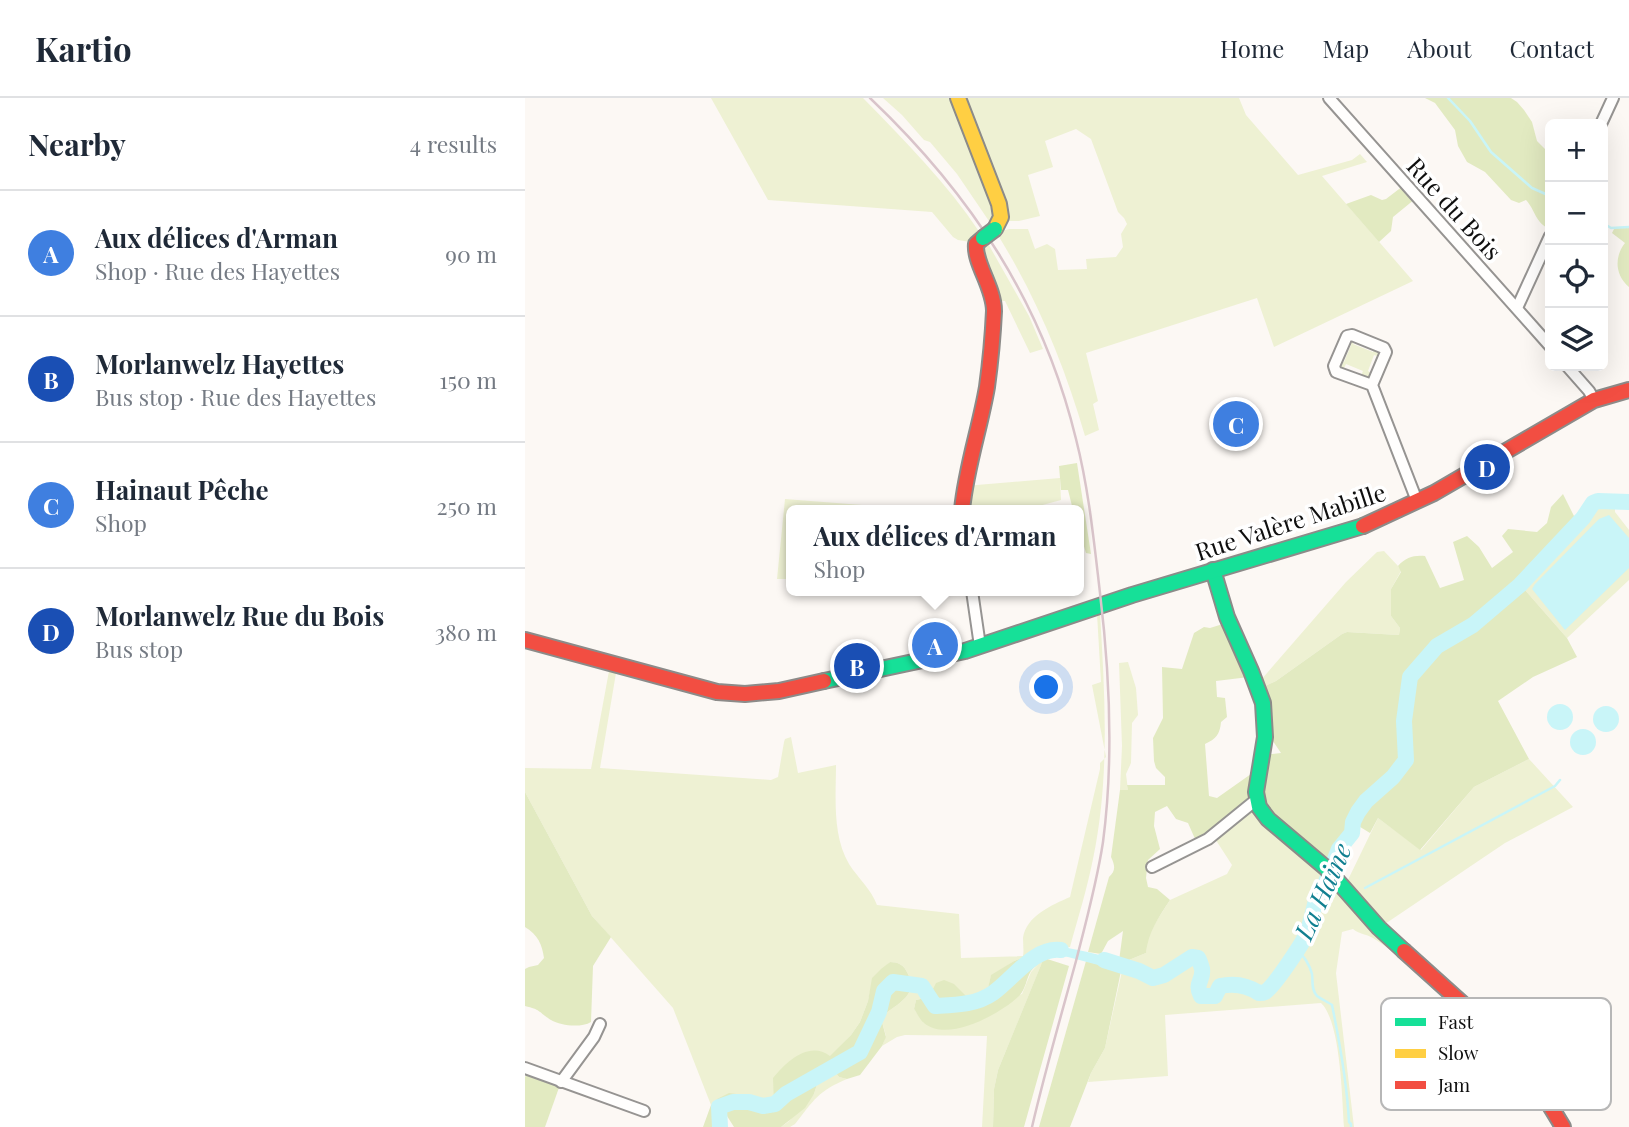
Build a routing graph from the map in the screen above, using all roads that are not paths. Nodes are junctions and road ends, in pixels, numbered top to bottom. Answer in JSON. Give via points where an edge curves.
{"nodes":[{"id":1,"x":957,"y":98,"type":"edge"},
{"id":2,"x":1329,"y":98,"type":"edge"},
{"id":3,"x":1613,"y":98,"type":"edge"},
{"id":4,"x":1603,"y":119,"type":"edge"},
{"id":5,"x":1546,"y":245,"type":"edge"},
{"id":6,"x":1517,"y":308,"type":"junction"},
{"id":7,"x":1545,"y":340,"type":"edge"},
{"id":8,"x":1571,"y":371,"type":"edge"},
{"id":9,"x":1372,"y":386,"type":"junction"},
{"id":10,"x":1629,"y":390,"type":"edge"},
{"id":11,"x":1594,"y":400,"type":"junction"},
{"id":12,"x":1417,"y":501,"type":"junction"},
{"id":13,"x":962,"y":505,"type":"edge"},
{"id":14,"x":1213,"y":570,"type":"junction"},
{"id":15,"x":973,"y":596,"type":"edge"},
{"id":16,"x":525,"y":640,"type":"edge"},
{"id":17,"x":980,"y":646,"type":"junction"},
{"id":18,"x":1257,"y":800,"type":"junction"},
{"id":19,"x":1152,"y":867,"type":"dead end"},
{"id":20,"x":1456,"y":998,"type":"edge"},
{"id":21,"x":600,"y":1024,"type":"dead end"},
{"id":22,"x":525,"y":1068,"type":"edge"},
{"id":23,"x":561,"y":1082,"type":"junction"},
{"id":24,"x":1553,"y":1110,"type":"edge"},
{"id":25,"x":644,"y":1111,"type":"dead end"},
{"id":26,"x":1563,"y":1127,"type":"edge"}],
"edges":[{"from":1,"to":13,"type":"street","via":[[1002,216],[976,244],[994,301],[986,396]]},
{"from":2,"to":6,"type":"street","name":"Rue du Bois"},
{"from":3,"to":4,"type":"street"},
{"from":5,"to":6,"type":"street"},
{"from":6,"to":7,"type":"street","name":"Rue du Bois"},
{"from":8,"to":11,"type":"street"},
{"from":9,"to":9,"type":"street","via":[[1336,372],[1334,366],[1347,336],[1384,348]]},
{"from":9,"to":12,"type":"street"},
{"from":10,"to":11,"type":"street","name":"Rue Valère Mabille"},
{"from":11,"to":12,"type":"street","name":"Rue Valère Mabille"},
{"from":12,"to":14,"type":"street","name":"Rue Valère Mabille","via":[[1361,527]]},
{"from":14,"to":17,"type":"street","name":"Rue Valère Mabille"},
{"from":14,"to":18,"type":"street","via":[[1263,703],[1265,737]]},
{"from":15,"to":17,"type":"street"},
{"from":16,"to":17,"type":"street","name":"Rue Valère Mabille","via":[[717,692],[759,693]]},
{"from":18,"to":19,"type":"street","via":[[1208,839]]},
{"from":18,"to":20,"type":"street","via":[[1268,820],[1310,853],[1379,928]]},
{"from":21,"to":23,"type":"street"},
{"from":22,"to":23,"type":"street"},
{"from":23,"to":25,"type":"street"},
{"from":24,"to":26,"type":"street"}]}
